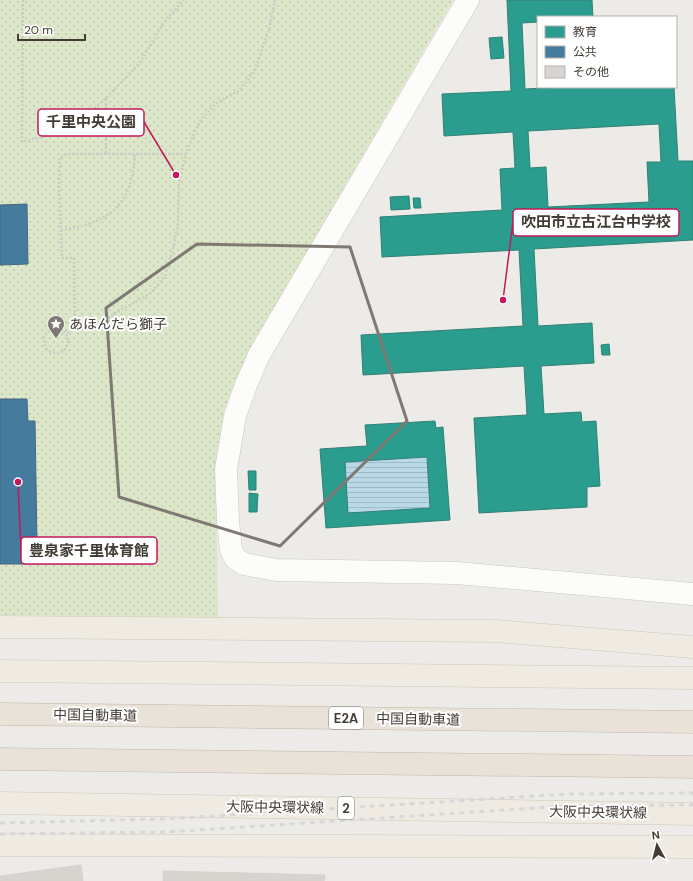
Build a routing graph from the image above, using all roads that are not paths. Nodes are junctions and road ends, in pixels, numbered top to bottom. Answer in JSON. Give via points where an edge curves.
{"nodes":[{"id":1,"x":468,"y":0,"type":"edge"},
{"id":2,"x":693,"y":594,"type":"edge"},
{"id":3,"x":0,"y":627,"type":"edge"},
{"id":4,"x":693,"y":647,"type":"edge"},
{"id":5,"x":0,"y":672,"type":"edge"},
{"id":6,"x":693,"y":678,"type":"edge"},
{"id":7,"x":0,"y":714,"type":"edge"},
{"id":8,"x":693,"y":722,"type":"edge"},
{"id":9,"x":0,"y":759,"type":"edge"},
{"id":10,"x":693,"y":767,"type":"edge"},
{"id":11,"x":0,"y":803,"type":"edge"},
{"id":12,"x":693,"y":814,"type":"edge"},
{"id":13,"x":0,"y":845,"type":"edge"},
{"id":14,"x":693,"y":847,"type":"edge"}],
"edges":[{"from":1,"to":2,"type":"street","via":[[260,355],[246,384],[235,416],[226,469],[231,550],[235,558],[244,564],[276,570],[457,573]]},
{"from":3,"to":4,"type":"main road","via":[[495,631]]},
{"from":5,"to":6,"type":"main road"},
{"from":7,"to":8,"type":"highway","name":"中国自動車道","number":"E2A"},
{"from":9,"to":10,"type":"highway"},
{"from":11,"to":12,"type":"main road","name":"大阪中央環状線","number":"2"},
{"from":13,"to":14,"type":"main road"}]}
